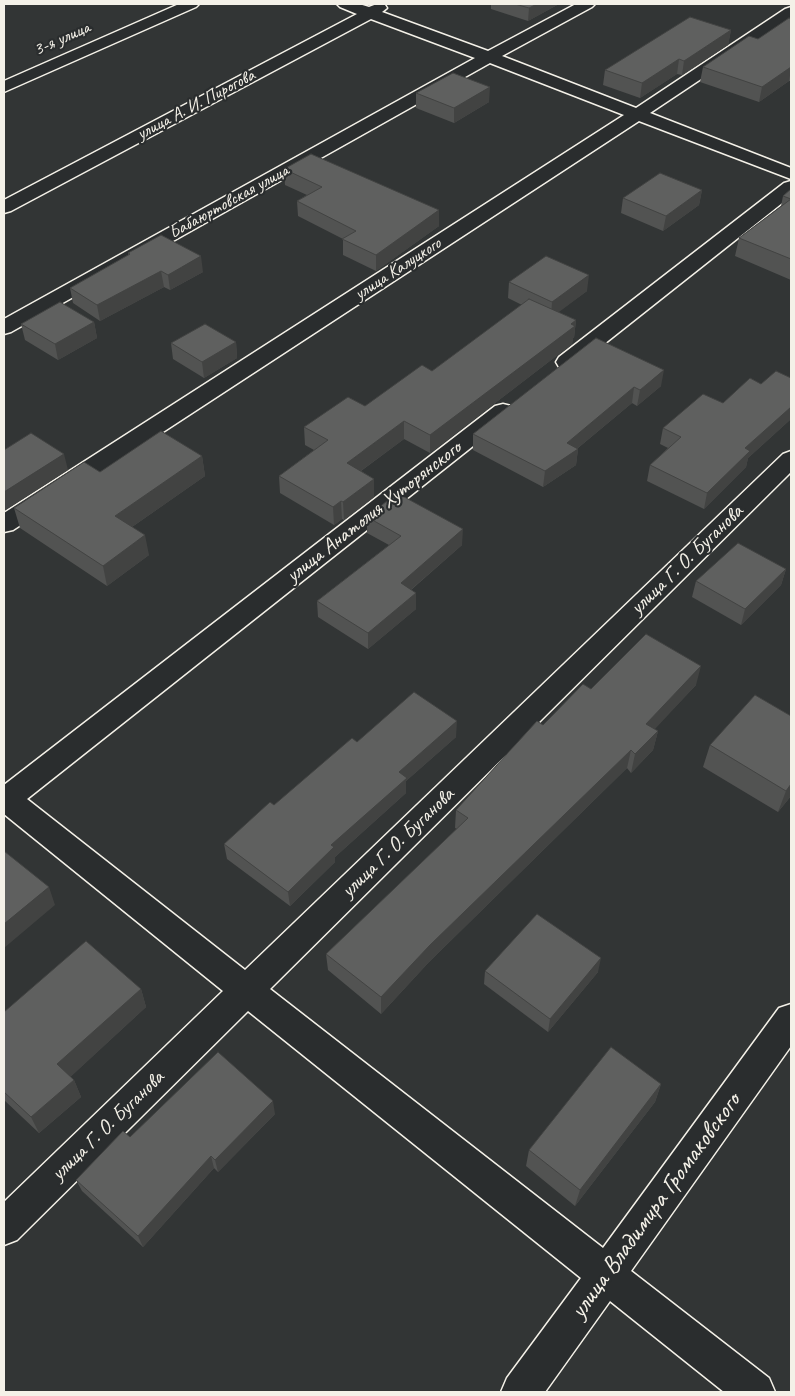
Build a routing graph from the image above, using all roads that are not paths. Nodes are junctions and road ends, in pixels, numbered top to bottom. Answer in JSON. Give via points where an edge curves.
{"nodes":[{"id":1,"x":191,"y":4,"type":"edge"},
{"id":2,"x":345,"y":4,"type":"edge"},
{"id":3,"x":388,"y":4,"type":"edge"},
{"id":4,"x":587,"y":4,"type":"edge"},
{"id":5,"x":791,"y":12,"type":"edge"},
{"id":6,"x":370,"y":13,"type":"junction"},
{"id":7,"x":489,"y":57,"type":"junction"},
{"id":8,"x":4,"y":86,"type":"edge"},
{"id":9,"x":638,"y":114,"type":"junction"},
{"id":10,"x":791,"y":174,"type":"edge"},
{"id":11,"x":791,"y":187,"type":"edge"},
{"id":12,"x":4,"y":207,"type":"edge"},
{"id":13,"x":4,"y":328,"type":"edge"},
{"id":14,"x":548,"y":377,"type":"edge"},
{"id":15,"x":524,"y":395,"type":"edge"},
{"id":16,"x":791,"y":458,"type":"edge"},
{"id":17,"x":4,"y":524,"type":"edge"},
{"id":18,"x":4,"y":799,"type":"edge"},
{"id":19,"x":246,"y":991,"type":"junction"},
{"id":20,"x":791,"y":1019,"type":"edge"},
{"id":21,"x":4,"y":1227,"type":"edge"},
{"id":22,"x":606,"y":1275,"type":"junction"},
{"id":23,"x":521,"y":1392,"type":"edge"},
{"id":24,"x":755,"y":1392,"type":"edge"}],
"edges":[{"from":1,"to":8,"type":"street","name":"3-я улица"},
{"from":2,"to":6,"type":"street"},
{"from":3,"to":6,"type":"street","name":"улица А. И. Пирогова"},
{"from":4,"to":7,"type":"street","name":"Бабаюртовская улица"},
{"from":5,"to":9,"type":"street","name":"улица Калуцкого"},
{"from":6,"to":7,"type":"street"},
{"from":6,"to":12,"type":"street","name":"улица А. И. Пирогова"},
{"from":7,"to":9,"type":"street"},
{"from":7,"to":13,"type":"street","name":"Бабаюртовская улица"},
{"from":9,"to":10,"type":"street"},
{"from":9,"to":17,"type":"street","name":"улица Калуцкого"},
{"from":11,"to":14,"type":"street"},
{"from":15,"to":18,"type":"street","name":"улица Анатолия Хуторянского"},
{"from":16,"to":19,"type":"street","name":"улица Г. О. Буганова"},
{"from":18,"to":19,"type":"street"},
{"from":19,"to":21,"type":"street","name":"улица Г. О. Буганова"},
{"from":19,"to":22,"type":"street"},
{"from":20,"to":22,"type":"street","name":"улица Владимира Громаковского"},
{"from":22,"to":23,"type":"street","name":"улица Владимира Громаковского"},
{"from":22,"to":24,"type":"street"}]}
